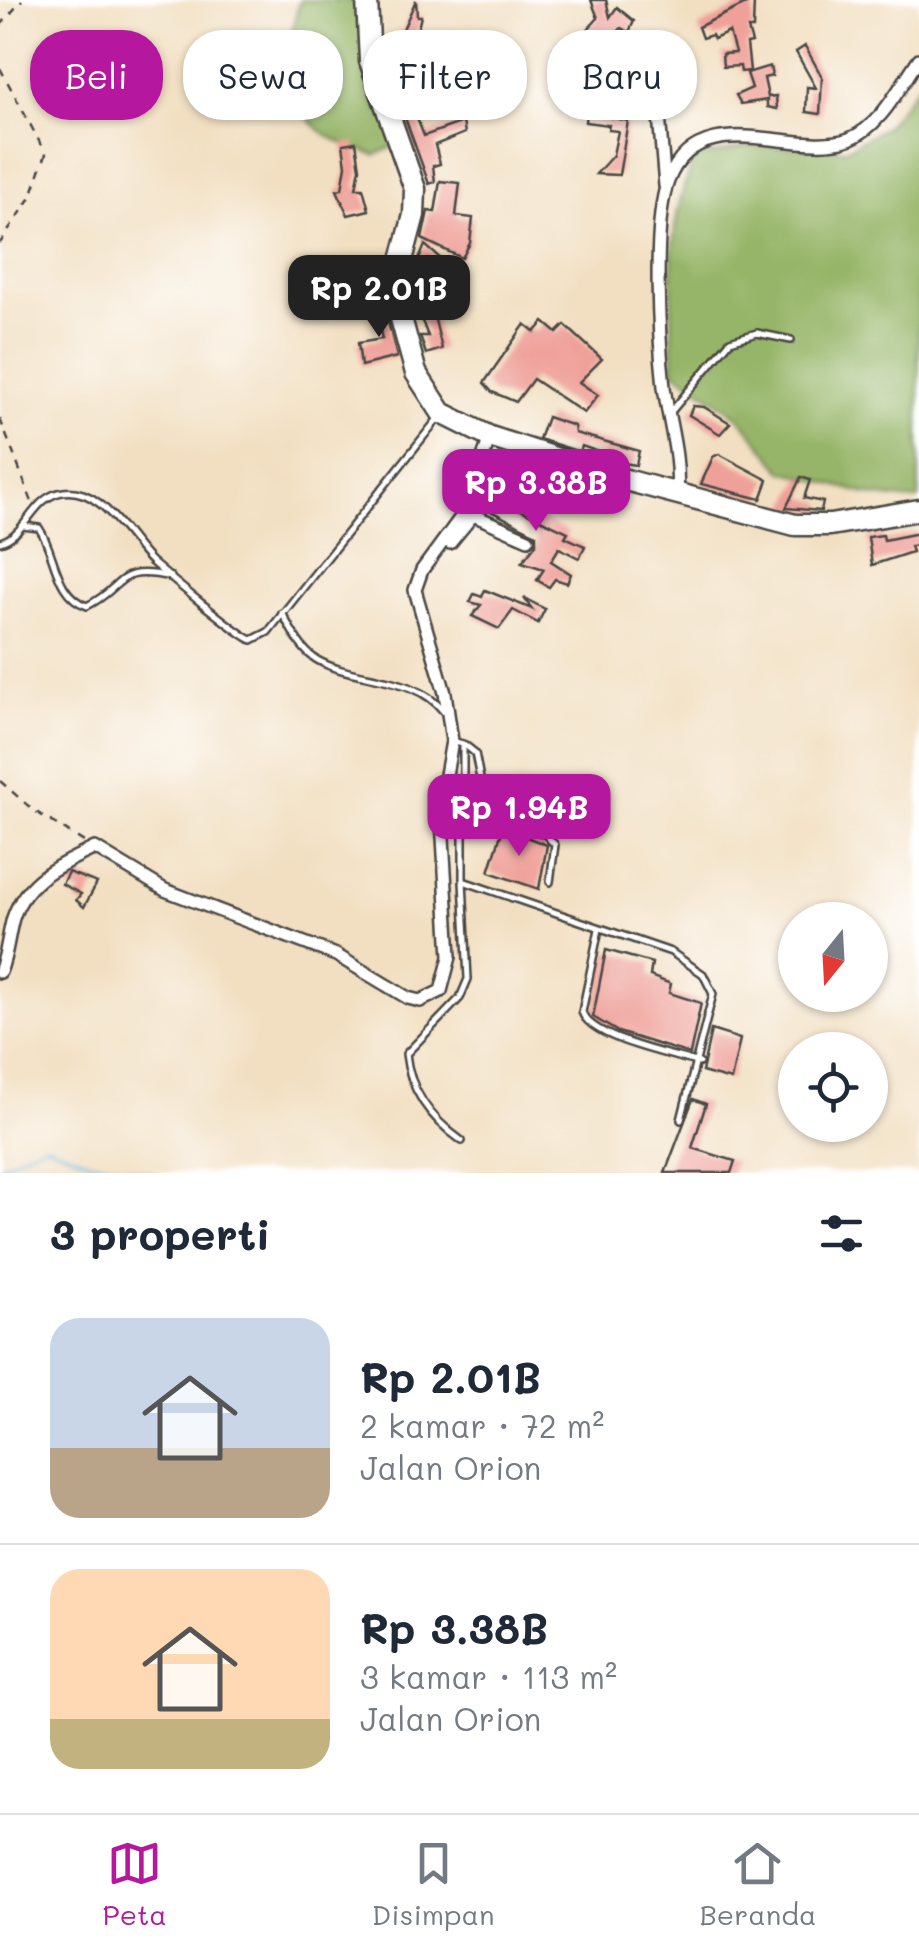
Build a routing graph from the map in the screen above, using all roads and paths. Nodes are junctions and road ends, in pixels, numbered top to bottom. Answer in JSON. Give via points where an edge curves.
{"nodes":[{"id":1,"x":22,"y":0,"type":"edge"},
{"id":2,"x":367,"y":0,"type":"edge"},
{"id":3,"x":0,"y":26,"type":"edge"},
{"id":4,"x":919,"y":58,"type":"edge"},
{"id":5,"x":0,"y":68,"type":"edge"},
{"id":6,"x":659,"y":120,"type":"edge"},
{"id":7,"x":665,"y":195,"type":"junction"},
{"id":8,"x":0,"y":244,"type":"edge"},
{"id":9,"x":791,"y":340,"type":"dead end"},
{"id":10,"x":670,"y":413,"type":"junction"},
{"id":11,"x":442,"y":414,"type":"junction"},
{"id":12,"x":0,"y":420,"type":"edge"},
{"id":13,"x":490,"y":437,"type":"junction"},
{"id":14,"x":607,"y":475,"type":"junction"},
{"id":15,"x":677,"y":493,"type":"junction"},
{"id":16,"x":34,"y":508,"type":"junction"},
{"id":17,"x":919,"y":510,"type":"edge"},
{"id":18,"x":474,"y":515,"type":"junction"},
{"id":19,"x":23,"y":526,"type":"junction"},
{"id":20,"x":528,"y":538,"type":"dead end"},
{"id":21,"x":0,"y":542,"type":"edge"},
{"id":22,"x":434,"y":552,"type":"junction"},
{"id":23,"x":174,"y":577,"type":"junction"},
{"id":24,"x":282,"y":612,"type":"junction"},
{"id":25,"x":449,"y":719,"type":"junction"},
{"id":26,"x":458,"y":742,"type":"junction"},
{"id":27,"x":0,"y":782,"type":"edge"},
{"id":28,"x":95,"y":848,"type":"junction"},
{"id":29,"x":462,"y":881,"type":"junction"},
{"id":30,"x":550,"y":882,"type":"dead end"},
{"id":31,"x":599,"y":928,"type":"junction"},
{"id":32,"x":0,"y":972,"type":"edge"},
{"id":33,"x":699,"y":1062,"type":"junction"},
{"id":34,"x":681,"y":1120,"type":"dead end"},
{"id":35,"x":462,"y":1141,"type":"dead end"}],
"edges":[{"from":1,"to":3,"type":"path"},
{"from":2,"to":11,"type":"highway","via":[[370,61],[416,188],[398,275],[399,311],[416,373]]},
{"from":4,"to":7,"type":"street","via":[[880,115],[850,138],[756,136],[698,146],[677,164]]},
{"from":5,"to":8,"type":"path","via":[[46,154],[30,198]]},
{"from":6,"to":7,"type":"street"},
{"from":7,"to":10,"type":"street","via":[[662,351]]},
{"from":9,"to":10,"type":"lane","via":[[757,333],[730,342]]},
{"from":10,"to":15,"type":"street"},
{"from":11,"to":13,"type":"highway"},
{"from":11,"to":24,"type":"lane"},
{"from":12,"to":16,"type":"path"},
{"from":13,"to":14,"type":"highway"},
{"from":13,"to":22,"type":"street","via":[[464,512]]},
{"from":14,"to":15,"type":"highway"},
{"from":14,"to":18,"type":"street","via":[[593,480],[498,466],[488,472]]},
{"from":15,"to":17,"type":"highway","via":[[814,527]]},
{"from":16,"to":19,"type":"lane"},
{"from":16,"to":23,"type":"lane","via":[[68,492],[89,500],[112,512],[152,563]]},
{"from":18,"to":20,"type":"street"},
{"from":18,"to":22,"type":"street","via":[[448,546]]},
{"from":19,"to":21,"type":"lane"},
{"from":19,"to":23,"type":"lane","via":[[39,528],[65,590],[78,603],[88,606],[115,580],[137,572]]},
{"from":22,"to":25,"type":"street","via":[[415,594]]},
{"from":23,"to":24,"type":"lane","via":[[243,637],[262,636]]},
{"from":24,"to":25,"type":"lane","via":[[315,658],[407,688]]},
{"from":25,"to":26,"type":"street"},
{"from":26,"to":28,"type":"street","via":[[441,803],[450,965],[433,998],[408,998],[336,955],[165,890]]},
{"from":26,"to":29,"type":"lane"},
{"from":26,"to":30,"type":"lane","via":[[475,754],[486,809],[546,834],[555,845]]},
{"from":27,"to":28,"type":"path"},
{"from":28,"to":32,"type":"street","via":[[29,889],[12,921]]},
{"from":29,"to":31,"type":"lane"},
{"from":29,"to":35,"type":"lane","via":[[465,990],[406,1054],[409,1080],[438,1124]]},
{"from":31,"to":33,"type":"lane","via":[[671,952],[703,974],[712,994]]},
{"from":31,"to":33,"type":"lane","via":[[584,1020],[600,1032]]},
{"from":33,"to":34,"type":"lane"}]}
